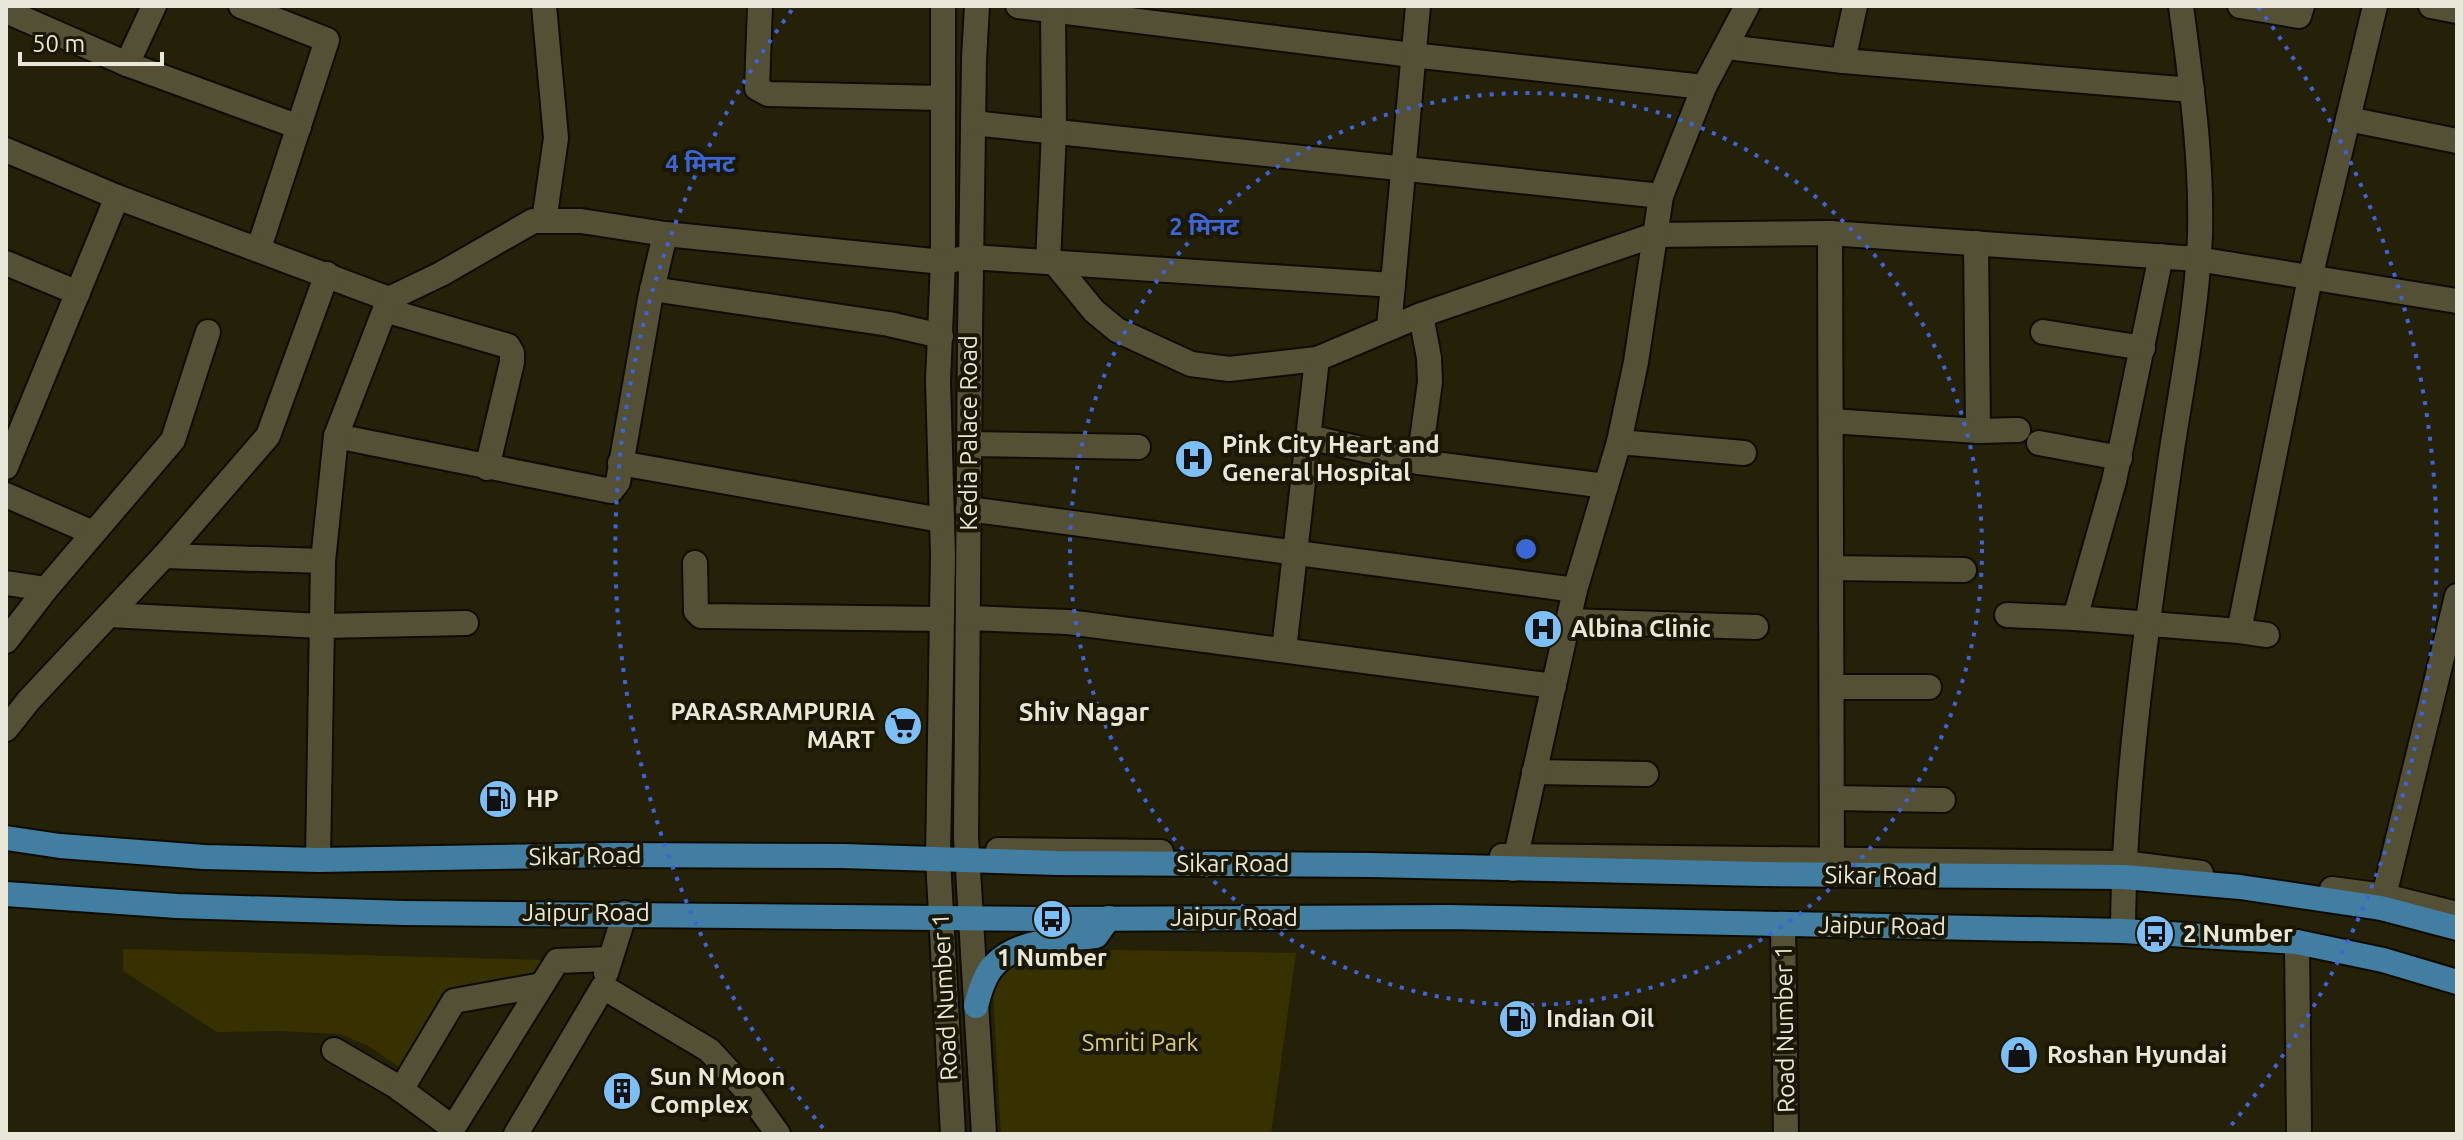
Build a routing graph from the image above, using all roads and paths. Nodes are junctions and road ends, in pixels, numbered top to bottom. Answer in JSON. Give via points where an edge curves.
{"nodes":[{"id":1,"x":154,"y":6,"type":"edge"},
{"id":2,"x":241,"y":6,"type":"edge"},
{"id":3,"x":544,"y":6,"type":"edge"},
{"id":4,"x":760,"y":6,"type":"edge"},
{"id":5,"x":943,"y":6,"type":"edge"},
{"id":6,"x":977,"y":6,"type":"edge"},
{"id":7,"x":1018,"y":6,"type":"edge"},
{"id":8,"x":1418,"y":6,"type":"edge"},
{"id":9,"x":1747,"y":6,"type":"edge"},
{"id":10,"x":1855,"y":6,"type":"edge"},
{"id":11,"x":2181,"y":6,"type":"edge"},
{"id":12,"x":2240,"y":6,"type":"edge"},
{"id":13,"x":2302,"y":6,"type":"edge"},
{"id":14,"x":2375,"y":6,"type":"edge"},
{"id":15,"x":2431,"y":6,"type":"edge"},
{"id":16,"x":1053,"y":8,"type":"edge"},
{"id":17,"x":7,"y":10,"type":"edge"},
{"id":18,"x":2457,"y":11,"type":"edge"},
{"id":19,"x":1727,"y":47,"type":"junction"},
{"id":20,"x":1412,"y":55,"type":"junction"},
{"id":21,"x":1843,"y":61,"type":"junction"},
{"id":22,"x":127,"y":64,"type":"junction"},
{"id":23,"x":1704,"y":87,"type":"junction"},
{"id":24,"x":2192,"y":90,"type":"junction"},
{"id":25,"x":942,"y":98,"type":"junction"},
{"id":26,"x":2348,"y":119,"type":"junction"},
{"id":27,"x":973,"y":123,"type":"junction"},
{"id":28,"x":299,"y":127,"type":"junction"},
{"id":29,"x":1054,"y":132,"type":"junction"},
{"id":30,"x":2457,"y":141,"type":"edge"},
{"id":31,"x":6,"y":150,"type":"edge"},
{"id":32,"x":1402,"y":170,"type":"junction"},
{"id":33,"x":1661,"y":196,"type":"junction"},
{"id":34,"x":117,"y":197,"type":"junction"},
{"id":35,"x":544,"y":221,"type":"junction"},
{"id":36,"x":1830,"y":233,"type":"junction"},
{"id":37,"x":665,"y":234,"type":"junction"},
{"id":38,"x":1654,"y":235,"type":"junction"},
{"id":39,"x":1976,"y":243,"type":"junction"},
{"id":40,"x":259,"y":248,"type":"junction"},
{"id":41,"x":2161,"y":256,"type":"junction"},
{"id":42,"x":971,"y":257,"type":"junction"},
{"id":43,"x":2197,"y":259,"type":"junction"},
{"id":44,"x":943,"y":262,"type":"junction"},
{"id":45,"x":1051,"y":262,"type":"junction"},
{"id":46,"x":6,"y":263,"type":"edge"},
{"id":47,"x":327,"y":274,"type":"junction"},
{"id":48,"x":2310,"y":278,"type":"junction"},
{"id":49,"x":1393,"y":285,"type":"junction"},
{"id":50,"x":652,"y":289,"type":"junction"},
{"id":51,"x":78,"y":293,"type":"junction"},
{"id":52,"x":2457,"y":301,"type":"edge"},
{"id":53,"x":387,"y":304,"type":"junction"},
{"id":54,"x":1421,"y":315,"type":"junction"},
{"id":55,"x":1389,"y":328,"type":"junction"},
{"id":56,"x":208,"y":332,"type":"dead end"},
{"id":57,"x":2043,"y":332,"type":"dead end"},
{"id":58,"x":941,"y":336,"type":"junction"},
{"id":59,"x":2143,"y":348,"type":"junction"},
{"id":60,"x":1317,"y":359,"type":"junction"},
{"id":61,"x":1831,"y":421,"type":"junction"},
{"id":62,"x":1978,"y":431,"type":"junction"},
{"id":63,"x":336,"y":436,"type":"junction"},
{"id":64,"x":1308,"y":437,"type":"junction"},
{"id":65,"x":1619,"y":442,"type":"junction"},
{"id":66,"x":969,"y":444,"type":"junction"},
{"id":67,"x":1138,"y":447,"type":"dead end"},
{"id":68,"x":1744,"y":453,"type":"dead end"},
{"id":69,"x":2120,"y":458,"type":"junction"},
{"id":70,"x":1419,"y":462,"type":"junction"},
{"id":71,"x":620,"y":463,"type":"junction"},
{"id":72,"x":6,"y":467,"type":"edge"},
{"id":73,"x":487,"y":468,"type":"junction"},
{"id":74,"x":1606,"y":486,"type":"junction"},
{"id":75,"x":6,"y":495,"type":"edge"},
{"id":76,"x":968,"y":509,"type":"junction"},
{"id":77,"x":941,"y":520,"type":"junction"},
{"id":78,"x":93,"y":533,"type":"junction"},
{"id":79,"x":1294,"y":554,"type":"junction"},
{"id":80,"x":164,"y":556,"type":"junction"},
{"id":81,"x":323,"y":561,"type":"junction"},
{"id":82,"x":695,"y":563,"type":"dead end"},
{"id":83,"x":1832,"y":568,"type":"junction"},
{"id":84,"x":1964,"y":570,"type":"dead end"},
{"id":85,"x":6,"y":583,"type":"edge"},
{"id":86,"x":46,"y":589,"type":"junction"},
{"id":87,"x":1575,"y":590,"type":"junction"},
{"id":88,"x":2457,"y":596,"type":"edge"},
{"id":89,"x":110,"y":615,"type":"junction"},
{"id":90,"x":2007,"y":615,"type":"dead end"},
{"id":91,"x":969,"y":618,"type":"junction"},
{"id":92,"x":2075,"y":618,"type":"junction"},
{"id":93,"x":942,"y":619,"type":"junction"},
{"id":94,"x":1568,"y":621,"type":"junction"},
{"id":95,"x":466,"y":623,"type":"dead end"},
{"id":96,"x":2148,"y":624,"type":"junction"},
{"id":97,"x":321,"y":626,"type":"junction"},
{"id":98,"x":1756,"y":627,"type":"dead end"},
{"id":99,"x":2239,"y":631,"type":"junction"},
{"id":100,"x":2267,"y":635,"type":"dead end"},
{"id":101,"x":6,"y":641,"type":"edge"},
{"id":102,"x":1284,"y":650,"type":"junction"},
{"id":103,"x":1554,"y":686,"type":"junction"},
{"id":104,"x":1832,"y":687,"type":"junction"},
{"id":105,"x":1929,"y":687,"type":"dead end"},
{"id":106,"x":17,"y":698,"type":"edge"},
{"id":107,"x":6,"y":729,"type":"edge"},
{"id":108,"x":1534,"y":772,"type":"junction"},
{"id":109,"x":1646,"y":774,"type":"dead end"},
{"id":110,"x":1832,"y":798,"type":"junction"},
{"id":111,"x":1943,"y":800,"type":"dead end"},
{"id":112,"x":6,"y":838,"type":"edge"},
{"id":113,"x":968,"y":854,"type":"junction"},
{"id":114,"x":938,"y":859,"type":"junction"},
{"id":115,"x":318,"y":860,"type":"junction"},
{"id":116,"x":1514,"y":863,"type":"junction"},
{"id":117,"x":1832,"y":868,"type":"junction"},
{"id":118,"x":2124,"y":870,"type":"junction"},
{"id":119,"x":6,"y":894,"type":"edge"},
{"id":120,"x":2383,"y":902,"type":"junction"},
{"id":121,"x":625,"y":913,"type":"junction"},
{"id":122,"x":2457,"y":914,"type":"edge"},
{"id":123,"x":940,"y":916,"type":"junction"},
{"id":124,"x":970,"y":918,"type":"junction"},
{"id":125,"x":1109,"y":918,"type":"junction"},
{"id":126,"x":1783,"y":925,"type":"junction"},
{"id":127,"x":2457,"y":928,"type":"edge"},
{"id":128,"x":2123,"y":931,"type":"junction"},
{"id":129,"x":2297,"y":942,"type":"junction"},
{"id":130,"x":610,"y":959,"type":"junction"},
{"id":131,"x":2457,"y":982,"type":"edge"},
{"id":132,"x":542,"y":985,"type":"junction"},
{"id":133,"x":603,"y":987,"type":"junction"},
{"id":134,"x":976,"y":1006,"type":"junction"},
{"id":135,"x":334,"y":1050,"type":"dead end"},
{"id":136,"x":401,"y":1090,"type":"junction"},
{"id":137,"x":516,"y":1134,"type":"edge"},
{"id":138,"x":778,"y":1134,"type":"edge"},
{"id":139,"x":953,"y":1134,"type":"edge"},
{"id":140,"x":984,"y":1134,"type":"edge"},
{"id":141,"x":1786,"y":1134,"type":"edge"},
{"id":142,"x":2299,"y":1134,"type":"edge"}],
"edges":[{"from":1,"to":22,"type":"street"},
{"from":2,"to":28,"type":"street","via":[[327,40]]},
{"from":3,"to":35,"type":"street","via":[[556,138]]},
{"from":4,"to":25,"type":"street","via":[[757,88],[768,94]]},
{"from":5,"to":25,"type":"street","name":"Kedia Palace Road"},
{"from":6,"to":27,"type":"street","name":"Kedia Palace Road"},
{"from":7,"to":16,"type":"street"},
{"from":8,"to":20,"type":"street"},
{"from":9,"to":19,"type":"street"},
{"from":10,"to":21,"type":"street"},
{"from":11,"to":24,"type":"street"},
{"from":12,"to":13,"type":"street","via":[[2299,16]]},
{"from":14,"to":26,"type":"street"},
{"from":15,"to":18,"type":"street"},
{"from":16,"to":20,"type":"street"},
{"from":16,"to":29,"type":"street"},
{"from":17,"to":22,"type":"street"},
{"from":19,"to":21,"type":"street"},
{"from":19,"to":23,"type":"street"},
{"from":20,"to":23,"type":"street"},
{"from":20,"to":32,"type":"street"},
{"from":21,"to":24,"type":"street"},
{"from":22,"to":28,"type":"street"},
{"from":23,"to":33,"type":"street"},
{"from":24,"to":43,"type":"street","via":[[2200,165]]},
{"from":25,"to":44,"type":"street","name":"Kedia Palace Road"},
{"from":26,"to":30,"type":"street"},
{"from":26,"to":48,"type":"street"},
{"from":27,"to":29,"type":"street"},
{"from":27,"to":42,"type":"street","name":"Kedia Palace Road"},
{"from":28,"to":40,"type":"street"},
{"from":29,"to":32,"type":"street"},
{"from":29,"to":45,"type":"street"},
{"from":31,"to":34,"type":"street"},
{"from":32,"to":33,"type":"street"},
{"from":32,"to":49,"type":"street"},
{"from":33,"to":38,"type":"street"},
{"from":34,"to":40,"type":"street"},
{"from":34,"to":51,"type":"street"},
{"from":35,"to":37,"type":"street"},
{"from":35,"to":53,"type":"street","via":[[533,221]]},
{"from":36,"to":38,"type":"street"},
{"from":36,"to":39,"type":"street"},
{"from":36,"to":61,"type":"street"},
{"from":37,"to":44,"type":"street"},
{"from":37,"to":50,"type":"street"},
{"from":38,"to":54,"type":"street"},
{"from":38,"to":65,"type":"street"},
{"from":39,"to":41,"type":"street"},
{"from":39,"to":62,"type":"street"},
{"from":40,"to":47,"type":"street"},
{"from":41,"to":43,"type":"street"},
{"from":41,"to":59,"type":"street"},
{"from":42,"to":44,"type":"street"},
{"from":42,"to":45,"type":"street"},
{"from":42,"to":66,"type":"street","name":"Kedia Palace Road"},
{"from":43,"to":48,"type":"street"},
{"from":43,"to":96,"type":"street"},
{"from":44,"to":58,"type":"street","name":"Kedia Palace Road"},
{"from":45,"to":49,"type":"street"},
{"from":45,"to":60,"type":"street","via":[[1117,330],[1191,364],[1229,369]]},
{"from":46,"to":51,"type":"street"},
{"from":47,"to":53,"type":"street"},
{"from":47,"to":80,"type":"street","via":[[268,436]]},
{"from":48,"to":52,"type":"street"},
{"from":48,"to":99,"type":"street"},
{"from":49,"to":55,"type":"street"},
{"from":50,"to":58,"type":"street"},
{"from":50,"to":71,"type":"street"},
{"from":51,"to":72,"type":"street"},
{"from":53,"to":63,"type":"street"},
{"from":53,"to":73,"type":"street","via":[[508,346],[512,362]]},
{"from":54,"to":55,"type":"street"},
{"from":54,"to":70,"type":"street","via":[[1430,382]]},
{"from":55,"to":60,"type":"street"},
{"from":56,"to":78,"type":"street","via":[[173,440]]},
{"from":57,"to":59,"type":"street"},
{"from":58,"to":77,"type":"street","name":"Kedia Palace Road"},
{"from":59,"to":69,"type":"street"},
{"from":60,"to":64,"type":"street"},
{"from":61,"to":62,"type":"street"},
{"from":61,"to":83,"type":"street"},
{"from":62,"to":69,"type":"street","via":[[2029,436]]},
{"from":63,"to":73,"type":"street"},
{"from":63,"to":81,"type":"street"},
{"from":64,"to":70,"type":"street"},
{"from":64,"to":79,"type":"street"},
{"from":65,"to":68,"type":"street"},
{"from":65,"to":74,"type":"street"},
{"from":66,"to":67,"type":"street"},
{"from":66,"to":76,"type":"street","name":"Kedia Palace Road"},
{"from":69,"to":92,"type":"street"},
{"from":70,"to":74,"type":"street"},
{"from":71,"to":73,"type":"street","via":[[618,482],[607,492]]},
{"from":71,"to":77,"type":"street"},
{"from":74,"to":87,"type":"street"},
{"from":75,"to":78,"type":"street"},
{"from":76,"to":79,"type":"street"},
{"from":76,"to":91,"type":"street","name":"Kedia Palace Road"},
{"from":77,"to":93,"type":"street","name":"Kedia Palace Road"},
{"from":78,"to":86,"type":"street"},
{"from":79,"to":87,"type":"street"},
{"from":79,"to":102,"type":"street"},
{"from":80,"to":81,"type":"street"},
{"from":80,"to":89,"type":"street"},
{"from":81,"to":97,"type":"street"},
{"from":82,"to":93,"type":"street","via":[[696,611],[701,616]]},
{"from":83,"to":84,"type":"street"},
{"from":83,"to":104,"type":"street"},
{"from":85,"to":86,"type":"street"},
{"from":86,"to":101,"type":"street"},
{"from":87,"to":94,"type":"street"},
{"from":88,"to":120,"type":"street"},
{"from":89,"to":97,"type":"street"},
{"from":89,"to":106,"type":"street"},
{"from":90,"to":92,"type":"street"},
{"from":91,"to":102,"type":"street","via":[[1068,622]]},
{"from":91,"to":113,"type":"street","name":"Kedia Palace Road"},
{"from":92,"to":96,"type":"street"},
{"from":93,"to":114,"type":"street","name":"Kedia Palace Road"},
{"from":94,"to":98,"type":"street"},
{"from":94,"to":103,"type":"street"},
{"from":95,"to":97,"type":"street"},
{"from":96,"to":99,"type":"street"},
{"from":96,"to":118,"type":"street"},
{"from":97,"to":115,"type":"street"},
{"from":99,"to":100,"type":"street"},
{"from":102,"to":103,"type":"street"},
{"from":103,"to":108,"type":"street"},
{"from":104,"to":105,"type":"street"},
{"from":104,"to":110,"type":"street"},
{"from":106,"to":107,"type":"street"},
{"from":108,"to":109,"type":"street"},
{"from":108,"to":116,"type":"street"},
{"from":110,"to":111,"type":"street"},
{"from":110,"to":117,"type":"street"},
{"from":112,"to":115,"type":"main road","name":"Sikar Road","via":[[190,856]]},
{"from":113,"to":114,"type":"main road","name":"Sikar Road"},
{"from":113,"to":116,"type":"main road","name":"Sikar Road"},
{"from":113,"to":124,"type":"street","name":"Road Number 1"},
{"from":114,"to":115,"type":"main road","name":"Sikar Road","via":[[615,855]]},
{"from":114,"to":123,"type":"street","name":"Road Number 1"},
{"from":116,"to":117,"type":"main road","name":"Sikar Road"},
{"from":117,"to":118,"type":"main road","name":"Sikar Road"},
{"from":118,"to":120,"type":"main road","name":"Sikar Road"},
{"from":118,"to":128,"type":"street"},
{"from":119,"to":121,"type":"main road","name":"Jaipur Road","via":[[223,908]]},
{"from":120,"to":122,"type":"street"},
{"from":120,"to":127,"type":"main road","name":"Sikar Road"},
{"from":121,"to":123,"type":"main road","name":"Jaipur Road"},
{"from":121,"to":130,"type":"street"},
{"from":123,"to":124,"type":"main road","name":"Jaipur Road"},
{"from":123,"to":139,"type":"street","name":"Road Number 1"},
{"from":124,"to":125,"type":"main road","name":"Jaipur Road"},
{"from":124,"to":134,"type":"street","name":"Road Number 1"},
{"from":125,"to":126,"type":"main road","name":"Jaipur Road","via":[[1448,917]]},
{"from":125,"to":134,"type":"main road","via":[[1096,936],[1005,955],[989,971]]},
{"from":126,"to":128,"type":"main road","name":"Jaipur Road"},
{"from":126,"to":141,"type":"street","name":"Road Number 1"},
{"from":128,"to":129,"type":"main road","name":"Jaipur Road"},
{"from":129,"to":131,"type":"main road","name":"Jaipur Road","via":[[2422,969]]},
{"from":129,"to":142,"type":"street"},
{"from":130,"to":132,"type":"street","via":[[557,961]]},
{"from":130,"to":133,"type":"street"},
{"from":132,"to":136,"type":"street","via":[[454,1001]]},
{"from":132,"to":136,"type":"street","via":[[453,1128]]},
{"from":133,"to":137,"type":"street"},
{"from":133,"to":138,"type":"street","via":[[709,1050]]},
{"from":134,"to":140,"type":"street","name":"Road Number 1"},
{"from":135,"to":136,"type":"street"}]}
